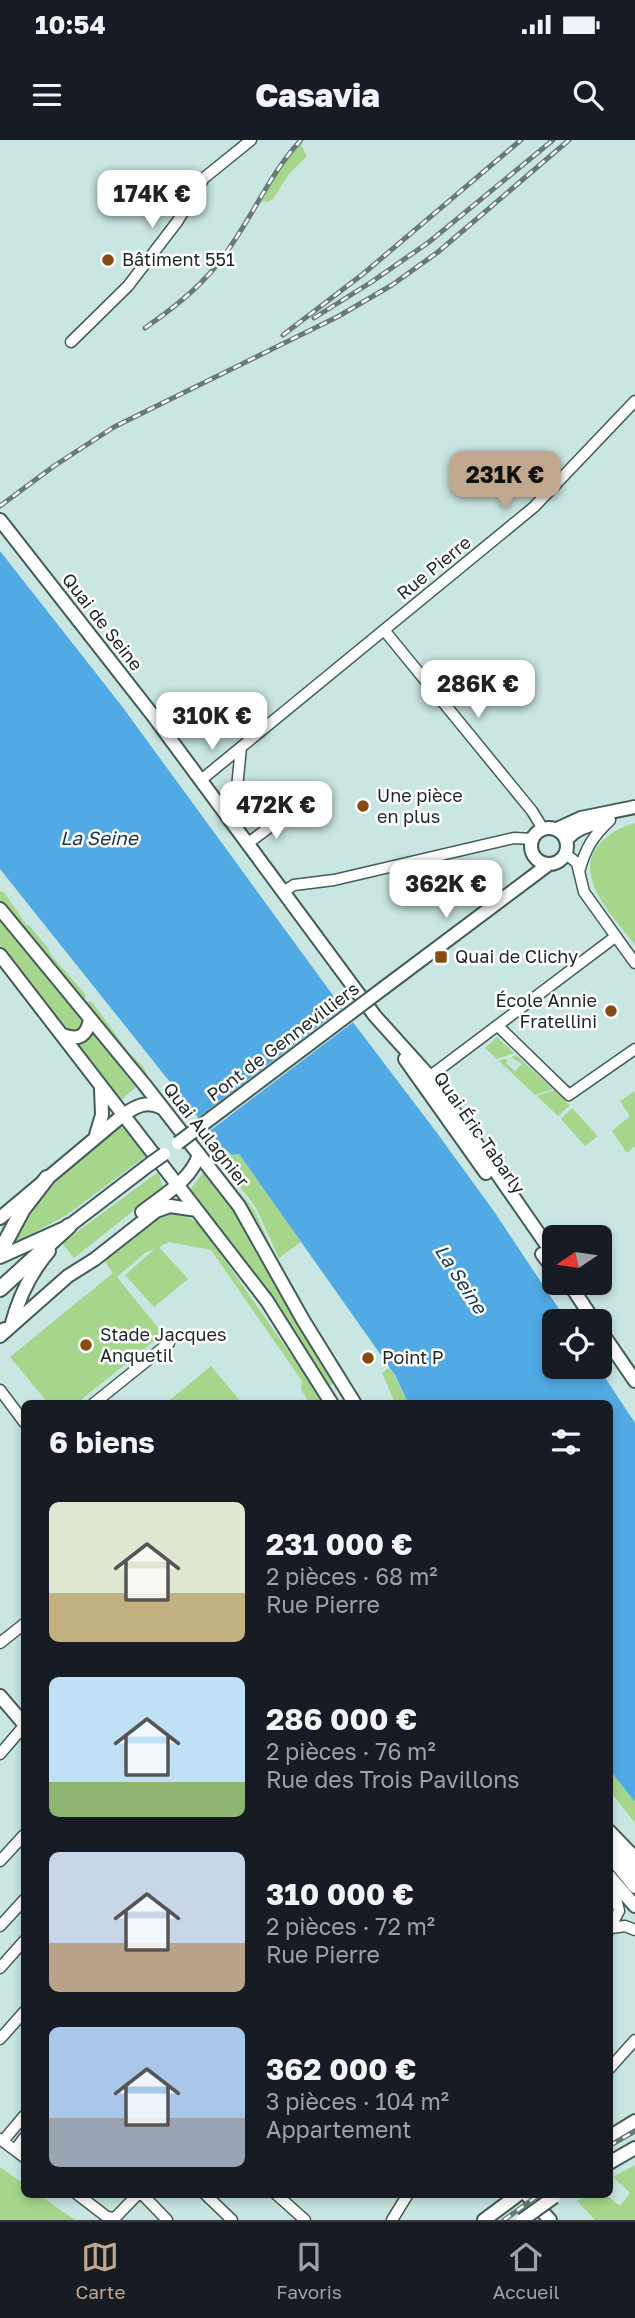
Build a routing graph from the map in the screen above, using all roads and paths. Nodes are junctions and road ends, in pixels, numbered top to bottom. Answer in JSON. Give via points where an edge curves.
{"nodes":[{"id":1,"x":251,"y":140,"type":"edge"},
{"id":2,"x":71,"y":342,"type":"dead end"},
{"id":3,"x":635,"y":401,"type":"edge"},
{"id":4,"x":0,"y":520,"type":"edge"},
{"id":5,"x":384,"y":630,"type":"junction"},
{"id":6,"x":241,"y":747,"type":"junction"},
{"id":7,"x":201,"y":780,"type":"junction"},
{"id":8,"x":635,"y":809,"type":"edge"},
{"id":9,"x":223,"y":812,"type":"junction"},
{"id":10,"x":287,"y":814,"type":"dead end"},
{"id":11,"x":611,"y":819,"type":"junction"},
{"id":12,"x":543,"y":829,"type":"junction"},
{"id":13,"x":557,"y":829,"type":"junction"},
{"id":14,"x":533,"y":839,"type":"junction"},
{"id":15,"x":567,"y":840,"type":"junction"},
{"id":16,"x":247,"y":844,"type":"junction"},
{"id":17,"x":566,"y":854,"type":"junction"},
{"id":18,"x":543,"y":861,"type":"junction"},
{"id":19,"x":579,"y":872,"type":"junction"},
{"id":20,"x":286,"y":896,"type":"junction"},
{"id":21,"x":0,"y":909,"type":"edge"},
{"id":22,"x":615,"y":937,"type":"junction"},
{"id":23,"x":0,"y":955,"type":"edge"},
{"id":24,"x":635,"y":963,"type":"edge"},
{"id":25,"x":90,"y":1019,"type":"junction"},
{"id":26,"x":498,"y":1026,"type":"junction"},
{"id":27,"x":63,"y":1035,"type":"junction"},
{"id":28,"x":635,"y":1049,"type":"edge"},
{"id":29,"x":426,"y":1080,"type":"junction"},
{"id":30,"x":101,"y":1088,"type":"junction"},
{"id":31,"x":162,"y":1108,"type":"junction"},
{"id":32,"x":123,"y":1115,"type":"junction"},
{"id":33,"x":96,"y":1136,"type":"junction"},
{"id":34,"x":199,"y":1154,"type":"junction"},
{"id":35,"x":47,"y":1178,"type":"junction"},
{"id":36,"x":177,"y":1184,"type":"junction"},
{"id":37,"x":197,"y":1210,"type":"junction"},
{"id":38,"x":0,"y":1218,"type":"edge"},
{"id":39,"x":69,"y":1226,"type":"junction"},
{"id":40,"x":542,"y":1239,"type":"edge"},
{"id":41,"x":0,"y":1252,"type":"edge"},
{"id":42,"x":542,"y":1252,"type":"edge"},
{"id":43,"x":0,"y":1258,"type":"edge"},
{"id":44,"x":68,"y":1276,"type":"junction"},
{"id":45,"x":0,"y":1278,"type":"edge"},
{"id":46,"x":0,"y":1289,"type":"edge"},
{"id":47,"x":4,"y":1330,"type":"edge"},
{"id":48,"x":169,"y":1343,"type":"dead end"},
{"id":49,"x":612,"y":1347,"type":"edge"},
{"id":50,"x":635,"y":1381,"type":"edge"},
{"id":51,"x":0,"y":1390,"type":"edge"},
{"id":52,"x":98,"y":1400,"type":"edge"},
{"id":53,"x":330,"y":1400,"type":"edge"},
{"id":54,"x":336,"y":1400,"type":"edge"},
{"id":55,"x":353,"y":1400,"type":"edge"},
{"id":56,"x":21,"y":1418,"type":"edge"},
{"id":57,"x":21,"y":1626,"type":"edge"},
{"id":58,"x":0,"y":1643,"type":"edge"},
{"id":59,"x":0,"y":1696,"type":"edge"},
{"id":60,"x":21,"y":1721,"type":"edge"},
{"id":61,"x":21,"y":1729,"type":"edge"},
{"id":62,"x":0,"y":1754,"type":"edge"},
{"id":63,"x":613,"y":1835,"type":"edge"},
{"id":64,"x":21,"y":1838,"type":"edge"},
{"id":65,"x":613,"y":1847,"type":"edge"},
{"id":66,"x":635,"y":1858,"type":"edge"},
{"id":67,"x":613,"y":1860,"type":"edge"},
{"id":68,"x":0,"y":1861,"type":"edge"},
{"id":69,"x":635,"y":1873,"type":"edge"},
{"id":70,"x":613,"y":1881,"type":"edge"},
{"id":71,"x":635,"y":1887,"type":"edge"},
{"id":72,"x":613,"y":1896,"type":"edge"},
{"id":73,"x":21,"y":1903,"type":"edge"},
{"id":74,"x":635,"y":1906,"type":"edge"},
{"id":75,"x":613,"y":1925,"type":"edge"},
{"id":76,"x":0,"y":1926,"type":"edge"},
{"id":77,"x":613,"y":1928,"type":"edge"},
{"id":78,"x":635,"y":1930,"type":"edge"},
{"id":79,"x":21,"y":1944,"type":"edge"},
{"id":80,"x":0,"y":1968,"type":"edge"},
{"id":81,"x":21,"y":2015,"type":"edge"},
{"id":82,"x":0,"y":2039,"type":"edge"},
{"id":83,"x":635,"y":2040,"type":"edge"},
{"id":84,"x":613,"y":2065,"type":"edge"},
{"id":85,"x":21,"y":2119,"type":"edge"},
{"id":86,"x":635,"y":2121,"type":"edge"},
{"id":87,"x":613,"y":2135,"type":"edge"},
{"id":88,"x":1,"y":2140,"type":"edge"},
{"id":89,"x":21,"y":2142,"type":"edge"},
{"id":90,"x":635,"y":2148,"type":"edge"},
{"id":91,"x":15,"y":2150,"type":"junction"},
{"id":92,"x":21,"y":2155,"type":"edge"},
{"id":93,"x":613,"y":2161,"type":"edge"},
{"id":94,"x":82,"y":2198,"type":"edge"},
{"id":95,"x":136,"y":2198,"type":"edge"},
{"id":96,"x":144,"y":2198,"type":"edge"},
{"id":97,"x":209,"y":2198,"type":"edge"},
{"id":98,"x":280,"y":2198,"type":"edge"},
{"id":99,"x":406,"y":2198,"type":"edge"},
{"id":100,"x":514,"y":2198,"type":"edge"},
{"id":101,"x":530,"y":2198,"type":"edge"},
{"id":102,"x":553,"y":2198,"type":"edge"},
{"id":103,"x":114,"y":2219,"type":"edge"},
{"id":104,"x":302,"y":2219,"type":"edge"},
{"id":105,"x":167,"y":2220,"type":"edge"},
{"id":106,"x":232,"y":2220,"type":"edge"},
{"id":107,"x":392,"y":2220,"type":"edge"},
{"id":108,"x":484,"y":2220,"type":"edge"},
{"id":109,"x":522,"y":2220,"type":"edge"},
{"id":110,"x":550,"y":2220,"type":"edge"}],
"edges":[{"from":1,"to":2,"type":"street","via":[[204,178],[128,286]]},
{"from":3,"to":5,"type":"street","name":"Rue Pierre","via":[[534,507]]},
{"from":4,"to":7,"type":"main road","name":"Quai de Seine"},
{"from":5,"to":6,"type":"street","name":"Rue Pierre"},
{"from":5,"to":12,"type":"street"},
{"from":6,"to":7,"type":"street","name":"Rue Pierre"},
{"from":6,"to":9,"type":"street","via":[[236,798]]},
{"from":7,"to":9,"type":"main road","name":"Quai Éric Tabarly"},
{"from":8,"to":11,"type":"main road"},
{"from":8,"to":13,"type":"main road","via":[[580,818]]},
{"from":9,"to":16,"type":"main road","name":"Quai Éric Tabarly"},
{"from":10,"to":16,"type":"street"},
{"from":11,"to":15,"type":"main road","via":[[571,833]]},
{"from":11,"to":19,"type":"street","via":[[591,839]]},
{"from":12,"to":13,"type":"main road"},
{"from":12,"to":14,"type":"main road"},
{"from":13,"to":15,"type":"main road"},
{"from":14,"to":18,"type":"main road","via":[[532,849]]},
{"from":14,"to":20,"type":"street","via":[[514,838],[294,885]]},
{"from":15,"to":17,"type":"main road"},
{"from":16,"to":20,"type":"main road","name":"Quai Éric Tabarly"},
{"from":17,"to":18,"type":"main road","via":[[560,861]]},
{"from":17,"to":19,"type":"street","via":[[577,863]]},
{"from":18,"to":39,"type":"main road","name":"Pont de Gennevilliers","bridge":true,"via":[[527,879]]},
{"from":19,"to":22,"type":"street","via":[[584,892]]},
{"from":20,"to":29,"type":"main road","name":"Quai Éric Tabarly"},
{"from":21,"to":25,"type":"main road","name":"Quai Aulagnier"},
{"from":22,"to":24,"type":"street"},
{"from":22,"to":26,"type":"street"},
{"from":23,"to":27,"type":"main road"},
{"from":25,"to":27,"type":"main road","via":[[82,1037]]},
{"from":25,"to":31,"type":"main road","name":"Quai Aulagnier"},
{"from":26,"to":28,"type":"street","via":[[569,1095]]},
{"from":26,"to":29,"type":"street"},
{"from":27,"to":30,"type":"main road"},
{"from":29,"to":40,"type":"main road","name":"Quai Éric Tabarly"},
{"from":29,"to":42,"type":"main road","name":"Quai Éric Tabarly"},
{"from":30,"to":32,"type":"main road"},
{"from":30,"to":33,"type":"main road","via":[[102,1115]]},
{"from":31,"to":32,"type":"main road","via":[[142,1105]]},
{"from":31,"to":34,"type":"main road","name":"Quai Aulagnier"},
{"from":32,"to":33,"type":"main road"},
{"from":32,"to":36,"type":"main road"},
{"from":33,"to":35,"type":"main road"},
{"from":34,"to":36,"type":"main road","via":[[191,1171]]},
{"from":34,"to":55,"type":"main road","name":"Quai Aulagnier","via":[[244,1214]]},
{"from":35,"to":38,"type":"main road"},
{"from":35,"to":41,"type":"highway","via":[[23,1209]]},
{"from":36,"to":37,"type":"main road"},
{"from":36,"to":44,"type":"main road"},
{"from":37,"to":44,"type":"main road","via":[[158,1209]]},
{"from":37,"to":53,"type":"main road","via":[[267,1301]]},
{"from":39,"to":43,"type":"main road"},
{"from":39,"to":45,"type":"highway","via":[[39,1244]]},
{"from":39,"to":46,"type":"highway"},
{"from":39,"to":47,"type":"main road","via":[[38,1263]]},
{"from":44,"to":47,"type":"main road"},
{"from":48,"to":52,"type":"street"},
{"from":49,"to":50,"type":"main road"},
{"from":51,"to":56,"type":"street"},
{"from":54,"to":55,"type":"main road","via":[[344,1395]]},
{"from":57,"to":58,"type":"street"},
{"from":59,"to":60,"type":"main road"},
{"from":61,"to":62,"type":"street"},
{"from":63,"to":66,"type":"main road"},
{"from":64,"to":68,"type":"street"},
{"from":65,"to":69,"type":"main road"},
{"from":67,"to":71,"type":"main road"},
{"from":70,"to":74,"type":"main road"},
{"from":72,"to":75,"type":"street","via":[[619,1908]]},
{"from":73,"to":76,"type":"street"},
{"from":77,"to":78,"type":"street"},
{"from":79,"to":80,"type":"street"},
{"from":81,"to":82,"type":"street"},
{"from":83,"to":84,"type":"street"},
{"from":85,"to":88,"type":"street"},
{"from":86,"to":87,"type":"main road"},
{"from":88,"to":91,"type":"street"},
{"from":89,"to":91,"type":"street"},
{"from":90,"to":93,"type":"main road"},
{"from":91,"to":92,"type":"street"},
{"from":94,"to":103,"type":"street"},
{"from":95,"to":103,"type":"street"},
{"from":96,"to":105,"type":"street"},
{"from":97,"to":106,"type":"street"},
{"from":98,"to":104,"type":"street"},
{"from":99,"to":107,"type":"street"},
{"from":100,"to":108,"type":"main road"},
{"from":101,"to":110,"type":"main road"},
{"from":102,"to":109,"type":"main road","bridge":true}]}
